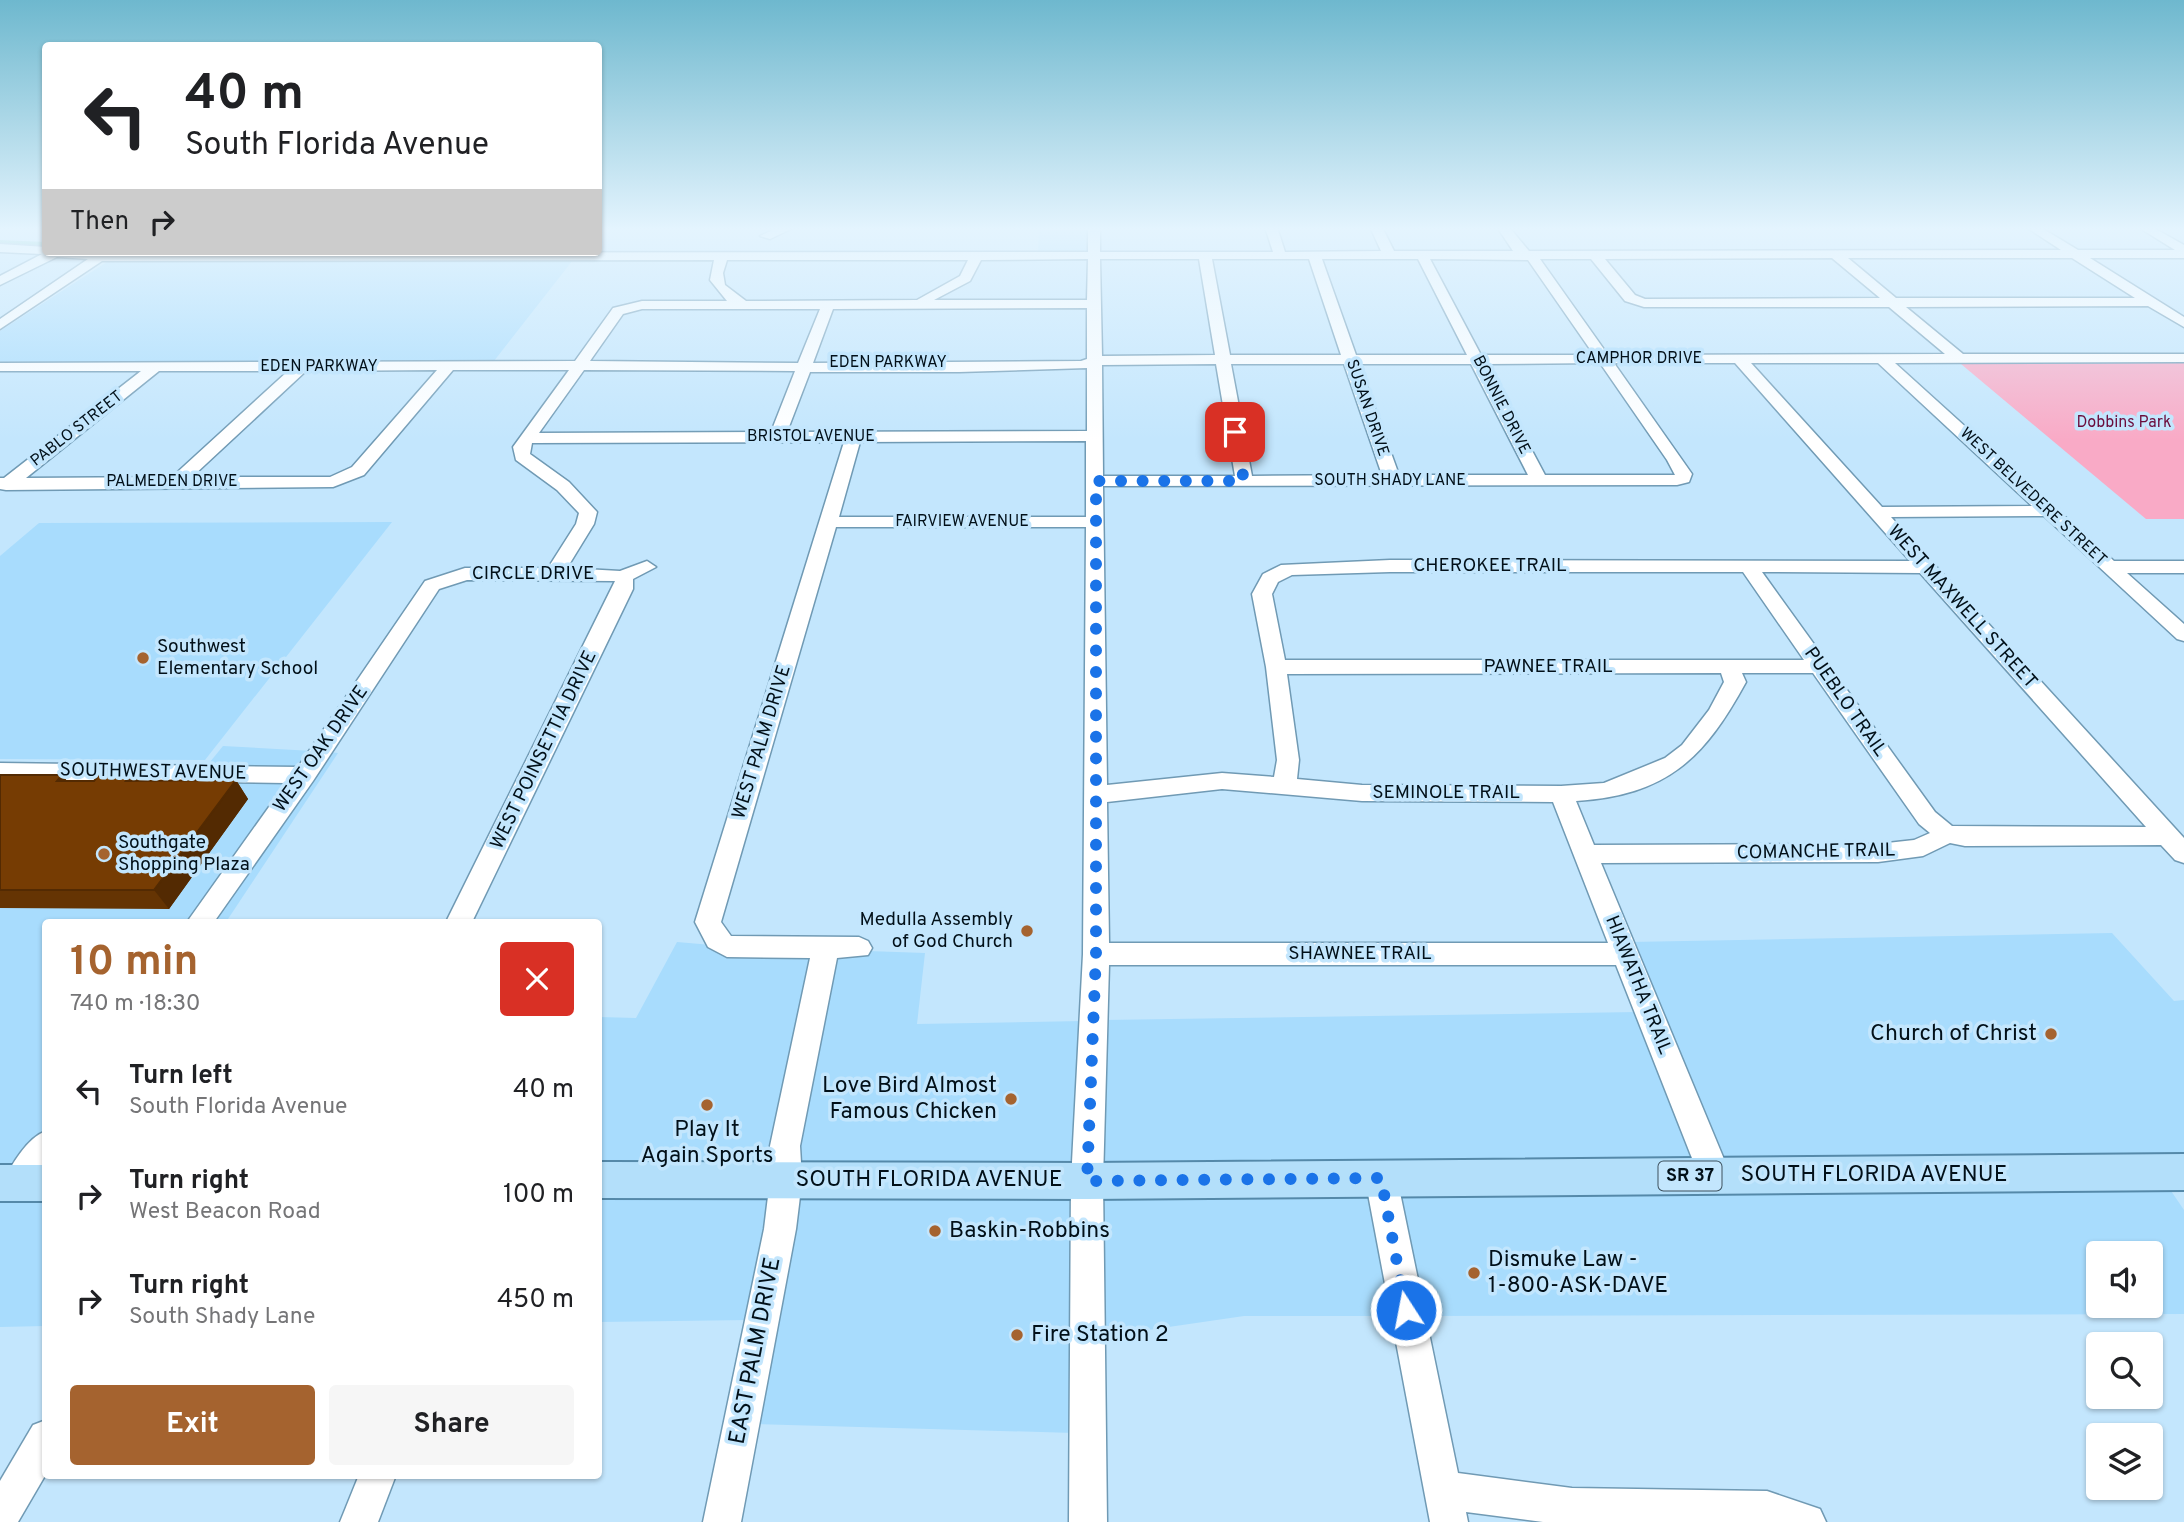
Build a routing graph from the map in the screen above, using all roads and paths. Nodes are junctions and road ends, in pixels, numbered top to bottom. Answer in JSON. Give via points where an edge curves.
{"nodes":[{"id":1,"x":41,"y":298,"type":"edge"},
{"id":2,"x":735,"y":298,"type":"edge"},
{"id":3,"x":926,"y":298,"type":"edge"},
{"id":4,"x":1095,"y":298,"type":"edge"},
{"id":5,"x":1212,"y":298,"type":"edge"},
{"id":6,"x":1329,"y":298,"type":"edge"},
{"id":7,"x":1444,"y":298,"type":"edge"},
{"id":8,"x":1561,"y":298,"type":"edge"},
{"id":9,"x":1630,"y":298,"type":"edge"},
{"id":10,"x":1886,"y":298,"type":"edge"},
{"id":11,"x":2145,"y":298,"type":"edge"},
{"id":12,"x":2151,"y":302,"type":"junction"},
{"id":13,"x":1892,"y":303,"type":"junction"},
{"id":14,"x":1095,"y":304,"type":"junction"},
{"id":15,"x":744,"y":305,"type":"junction"},
{"id":16,"x":828,"y":305,"type":"junction"},
{"id":17,"x":910,"y":305,"type":"junction"},
{"id":18,"x":2184,"y":323,"type":"edge"},
{"id":19,"x":0,"y":326,"type":"edge"},
{"id":20,"x":1959,"y":358,"type":"junction"},
{"id":21,"x":2184,"y":358,"type":"edge"},
{"id":22,"x":1222,"y":359,"type":"junction"},
{"id":23,"x":1350,"y":359,"type":"junction"},
{"id":24,"x":1603,"y":359,"type":"junction"},
{"id":25,"x":1739,"y":359,"type":"junction"},
{"id":26,"x":1882,"y":359,"type":"junction"},
{"id":27,"x":1476,"y":360,"type":"junction"},
{"id":28,"x":1095,"y":362,"type":"junction"},
{"id":29,"x":638,"y":366,"type":"joint"},
{"id":30,"x":804,"y":366,"type":"junction"},
{"id":31,"x":155,"y":367,"type":"junction"},
{"id":32,"x":301,"y":367,"type":"junction"},
{"id":33,"x":448,"y":367,"type":"junction"},
{"id":34,"x":576,"y":367,"type":"junction"},
{"id":35,"x":0,"y":368,"type":"edge"},
{"id":36,"x":20,"y":368,"type":"junction"},
{"id":37,"x":0,"y":381,"type":"edge"},
{"id":38,"x":854,"y":436,"type":"junction"},
{"id":39,"x":1095,"y":436,"type":"junction"},
{"id":40,"x":777,"y":437,"type":"junction"},
{"id":41,"x":527,"y":438,"type":"junction"},
{"id":42,"x":1683,"y":478,"type":"joint"},
{"id":43,"x":1096,"y":481,"type":"junction"},
{"id":44,"x":1244,"y":481,"type":"junction"},
{"id":45,"x":1392,"y":481,"type":"junction"},
{"id":46,"x":1541,"y":481,"type":"junction"},
{"id":47,"x":177,"y":482,"type":"junction"},
{"id":48,"x":3,"y":485,"type":"edge"},
{"id":49,"x":2048,"y":511,"type":"junction"},
{"id":50,"x":1876,"y":512,"type":"junction"},
{"id":51,"x":828,"y":522,"type":"junction"},
{"id":52,"x":1095,"y":522,"type":"junction"},
{"id":53,"x":647,"y":566,"type":"dead end"},
{"id":54,"x":1749,"y":567,"type":"junction"},
{"id":55,"x":1925,"y":567,"type":"junction"},
{"id":56,"x":2109,"y":567,"type":"junction"},
{"id":57,"x":2184,"y":567,"type":"edge"},
{"id":58,"x":440,"y":573,"type":"joint"},
{"id":59,"x":552,"y":575,"type":"junction"},
{"id":60,"x":622,"y":577,"type":"junction"},
{"id":61,"x":2184,"y":635,"type":"edge"},
{"id":62,"x":1819,"y":666,"type":"junction"},
{"id":63,"x":1276,"y":667,"type":"junction"},
{"id":64,"x":1730,"y":667,"type":"junction"},
{"id":65,"x":0,"y":771,"type":"edge"},
{"id":66,"x":305,"y":775,"type":"junction"},
{"id":67,"x":1284,"y":787,"type":"junction"},
{"id":68,"x":1561,"y":794,"type":"junction"},
{"id":69,"x":1095,"y":795,"type":"junction"},
{"id":70,"x":1945,"y":833,"type":"junction"},
{"id":71,"x":2176,"y":845,"type":"edge"},
{"id":72,"x":1584,"y":853,"type":"junction"},
{"id":73,"x":202,"y":919,"type":"edge"},
{"id":74,"x":460,"y":919,"type":"edge"},
{"id":75,"x":826,"y":947,"type":"junction"},
{"id":76,"x":859,"y":948,"type":"dead end"},
{"id":77,"x":1096,"y":954,"type":"junction"},
{"id":78,"x":1624,"y":954,"type":"junction"},
{"id":79,"x":42,"y":1151,"type":"edge"},
{"id":80,"x":1715,"y":1176,"type":"junction"},
{"id":81,"x":1381,"y":1178,"type":"junction"},
{"id":82,"x":2179,"y":1179,"type":"edge"},
{"id":83,"x":602,"y":1180,"type":"edge"},
{"id":84,"x":786,"y":1180,"type":"junction"},
{"id":85,"x":1087,"y":1181,"type":"junction"},
{"id":86,"x":22,"y":1183,"type":"edge"},
{"id":87,"x":42,"y":1445,"type":"edge"},
{"id":88,"x":376,"y":1479,"type":"edge"},
{"id":89,"x":1446,"y":1506,"type":"edge"},
{"id":90,"x":0,"y":1517,"type":"edge"},
{"id":91,"x":359,"y":1522,"type":"edge"},
{"id":92,"x":722,"y":1522,"type":"edge"},
{"id":93,"x":1088,"y":1522,"type":"edge"},
{"id":94,"x":1807,"y":1522,"type":"edge"}],
"edges":[{"from":1,"to":19,"type":"street"},
{"from":2,"to":15,"type":"street"},
{"from":3,"to":17,"type":"street"},
{"from":4,"to":14,"type":"street"},
{"from":5,"to":22,"type":"street"},
{"from":6,"to":23,"type":"street","name":"SUSAN DRIVE"},
{"from":7,"to":27,"type":"street","name":"BONNIE DRIVE"},
{"from":8,"to":24,"type":"street"},
{"from":9,"to":13,"type":"street","via":[[1637,302]]},
{"from":10,"to":13,"type":"street"},
{"from":11,"to":12,"type":"street"},
{"from":12,"to":13,"type":"street"},
{"from":12,"to":18,"type":"street"},
{"from":13,"to":20,"type":"street"},
{"from":14,"to":17,"type":"street"},
{"from":14,"to":28,"type":"street"},
{"from":15,"to":16,"type":"street"},
{"from":15,"to":34,"type":"street","via":[[629,307],[613,314]]},
{"from":16,"to":17,"type":"street"},
{"from":16,"to":30,"type":"street"},
{"from":20,"to":21,"type":"street","name":"CAMPHOR DRIVE"},
{"from":20,"to":26,"type":"street","name":"CAMPHOR DRIVE"},
{"from":22,"to":23,"type":"street","name":"CAMPHOR DRIVE"},
{"from":22,"to":28,"type":"street","name":"CAMPHOR DRIVE"},
{"from":22,"to":44,"type":"street"},
{"from":23,"to":27,"type":"street","name":"CAMPHOR DRIVE"},
{"from":23,"to":45,"type":"street","name":"SUSAN DRIVE"},
{"from":24,"to":25,"type":"street","name":"CAMPHOR DRIVE"},
{"from":24,"to":27,"type":"street","name":"CAMPHOR DRIVE"},
{"from":24,"to":42,"type":"street"},
{"from":25,"to":26,"type":"street","name":"CAMPHOR DRIVE"},
{"from":25,"to":50,"type":"street","name":"WEST MAXWELL STREET"},
{"from":26,"to":49,"type":"street","name":"WEST BELVEDERE STREET"},
{"from":27,"to":46,"type":"street","name":"BONNIE DRIVE"},
{"from":28,"to":30,"type":"street","name":"EDEN PARKWAY"},
{"from":28,"to":39,"type":"street"},
{"from":29,"to":30,"type":"street","name":"EDEN PARKWAY"},
{"from":29,"to":34,"type":"street","name":"EDEN PARKWAY"},
{"from":30,"to":40,"type":"street"},
{"from":31,"to":32,"type":"street","name":"EDEN PARKWAY"},
{"from":31,"to":36,"type":"street","name":"EDEN PARKWAY"},
{"from":31,"to":48,"type":"street","name":"PABLO STREET"},
{"from":32,"to":33,"type":"street","name":"EDEN PARKWAY"},
{"from":32,"to":47,"type":"street"},
{"from":33,"to":34,"type":"street","name":"EDEN PARKWAY"},
{"from":33,"to":47,"type":"street","name":"PALMEDEN DRIVE","via":[[358,471],[343,479]]},
{"from":34,"to":41,"type":"street"},
{"from":35,"to":36,"type":"street","name":"EDEN PARKWAY"},
{"from":36,"to":37,"type":"street"},
{"from":38,"to":39,"type":"street","name":"BRISTOL AVENUE"},
{"from":38,"to":40,"type":"street","name":"BRISTOL AVENUE"},
{"from":38,"to":51,"type":"street","name":"WEST PALM DRIVE"},
{"from":39,"to":43,"type":"street"},
{"from":40,"to":41,"type":"street","name":"BRISTOL AVENUE"},
{"from":41,"to":59,"type":"street","via":[[522,456],[563,486],[588,512]]},
{"from":42,"to":46,"type":"street","name":"SOUTH SHADY LANE"},
{"from":43,"to":44,"type":"street","name":"SOUTH SHADY LANE"},
{"from":43,"to":52,"type":"street"},
{"from":44,"to":45,"type":"street","name":"SOUTH SHADY LANE"},
{"from":45,"to":46,"type":"street","name":"SOUTH SHADY LANE"},
{"from":47,"to":48,"type":"street","name":"PALMEDEN DRIVE"},
{"from":49,"to":50,"type":"street"},
{"from":49,"to":56,"type":"street","name":"WEST BELVEDERE STREET"},
{"from":50,"to":55,"type":"street","name":"WEST MAXWELL STREET"},
{"from":51,"to":52,"type":"street","name":"FAIRVIEW AVENUE"},
{"from":51,"to":75,"type":"street","name":"WEST PALM DRIVE","via":[[708,922],[717,940],[727,946]]},
{"from":52,"to":69,"type":"street"},
{"from":53,"to":60,"type":"street"},
{"from":54,"to":55,"type":"street","name":"CHEROKEE TRAIL"},
{"from":54,"to":62,"type":"street","name":"PUEBLO TRAIL"},
{"from":54,"to":63,"type":"street","name":"CHEROKEE TRAIL","via":[[1288,569],[1270,578],[1262,594]]},
{"from":55,"to":71,"type":"street","name":"WEST MAXWELL STREET"},
{"from":56,"to":57,"type":"street"},
{"from":56,"to":61,"type":"street","name":"WEST BELVEDERE STREET"},
{"from":58,"to":59,"type":"street","name":"CIRCLE DRIVE"},
{"from":58,"to":66,"type":"street","name":"WEST OAK DRIVE"},
{"from":59,"to":60,"type":"street","name":"CIRCLE DRIVE"},
{"from":60,"to":74,"type":"street","name":"WEST POINSETTIA DRIVE","via":[[623,589]]},
{"from":62,"to":64,"type":"street","name":"PAWNEE TRAIL"},
{"from":62,"to":70,"type":"street","name":"PUEBLO TRAIL","via":[[1927,818]]},
{"from":63,"to":64,"type":"street","name":"PAWNEE TRAIL"},
{"from":63,"to":67,"type":"street","name":"CHEROKEE TRAIL","via":[[1288,760]]},
{"from":64,"to":68,"type":"street","name":"SEMINOLE TRAIL","via":[[1735,682],[1718,713],[1690,750],[1672,764],[1626,785]]},
{"from":65,"to":66,"type":"street","name":"SOUTHWEST AVENUE"},
{"from":66,"to":73,"type":"street","name":"WEST OAK DRIVE"},
{"from":67,"to":68,"type":"street","name":"SEMINOLE TRAIL","via":[[1362,793]]},
{"from":67,"to":69,"type":"street","name":"SEMINOLE TRAIL","via":[[1197,782]]},
{"from":68,"to":72,"type":"street","name":"HIAWATHA TRAIL"},
{"from":69,"to":77,"type":"street"},
{"from":70,"to":71,"type":"street"},
{"from":70,"to":72,"type":"street","name":"COMANCHE TRAIL","via":[[1922,848],[1878,853]]},
{"from":72,"to":78,"type":"street","name":"HIAWATHA TRAIL"},
{"from":75,"to":76,"type":"street","name":"WEST PALM DRIVE"},
{"from":75,"to":84,"type":"street","via":[[785,1146]]},
{"from":77,"to":78,"type":"street","name":"SHAWNEE TRAIL"},
{"from":77,"to":85,"type":"street"},
{"from":78,"to":80,"type":"street","name":"HIAWATHA TRAIL"},
{"from":79,"to":86,"type":"street"},
{"from":80,"to":81,"type":"main road","name":"SOUTH FLORIDA AVENUE","number":"SR 37"},
{"from":80,"to":82,"type":"main road","name":"SOUTH FLORIDA AVENUE","number":"SR 37"},
{"from":81,"to":85,"type":"main road","name":"SOUTH FLORIDA AVENUE","number":"SR 37"},
{"from":81,"to":89,"type":"street"},
{"from":83,"to":84,"type":"main road","name":"SOUTH FLORIDA AVENUE","number":"SR 37"},
{"from":84,"to":85,"type":"main road","name":"SOUTH FLORIDA AVENUE","number":"SR 37"},
{"from":84,"to":92,"type":"street","name":"EAST PALM DRIVE"},
{"from":85,"to":93,"type":"street"},
{"from":87,"to":90,"type":"street"},
{"from":88,"to":91,"type":"street"},
{"from":89,"to":94,"type":"street","via":[[1767,1510]]}]}
